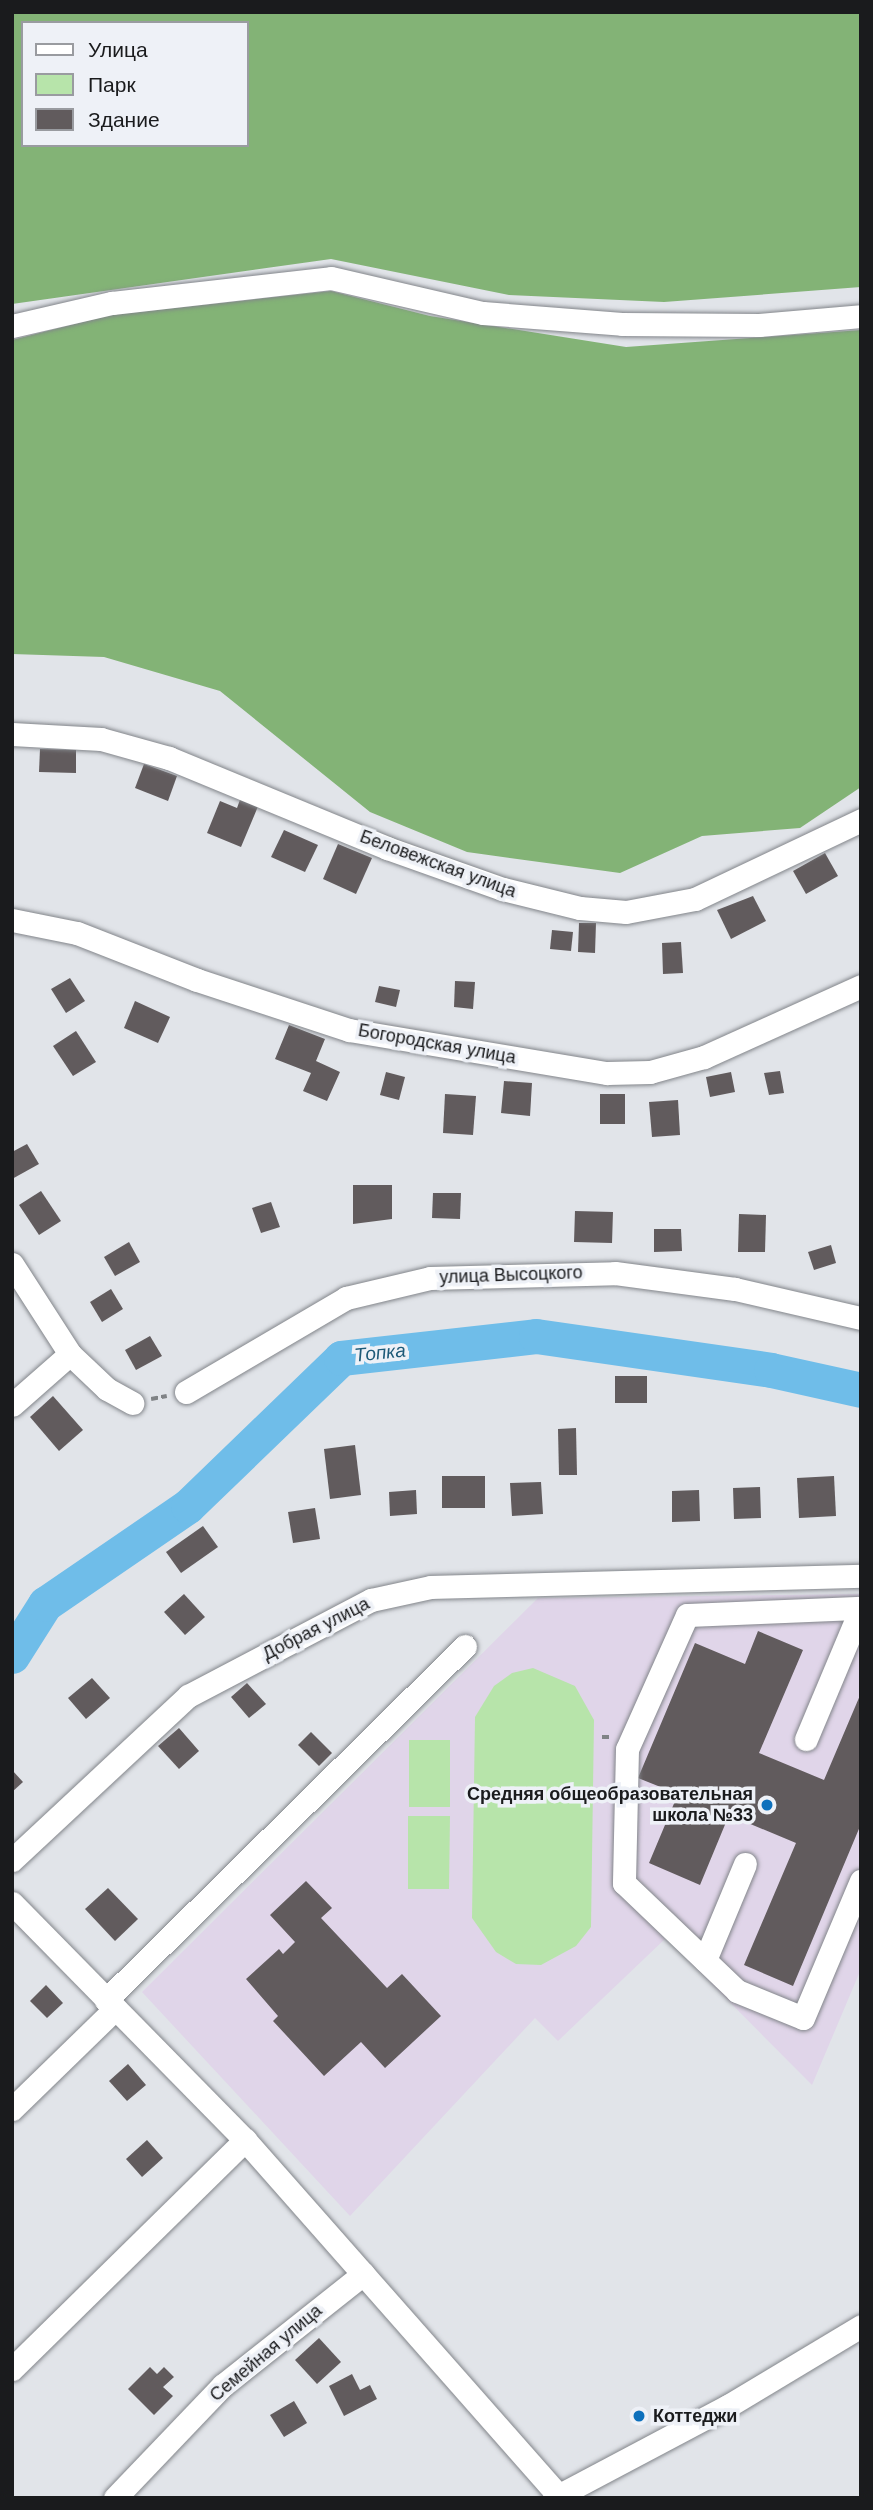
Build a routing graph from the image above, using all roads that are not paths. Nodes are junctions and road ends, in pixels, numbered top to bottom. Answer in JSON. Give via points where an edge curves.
{"nodes":[{"id":1,"x":861,"y":316,"type":"edge"},
{"id":2,"x":12,"y":326,"type":"edge"},
{"id":3,"x":12,"y":734,"type":"edge"},
{"id":4,"x":861,"y":820,"type":"edge"},
{"id":5,"x":12,"y":920,"type":"edge"},
{"id":6,"x":861,"y":986,"type":"edge"},
{"id":7,"x":12,"y":1264,"type":"edge"},
{"id":8,"x":861,"y":1318,"type":"edge"},
{"id":9,"x":70,"y":1354,"type":"junction"},
{"id":10,"x":186,"y":1392,"type":"road end"},
{"id":11,"x":132,"y":1403,"type":"road end"},
{"id":12,"x":12,"y":1405,"type":"edge"},
{"id":13,"x":861,"y":1576,"type":"edge"},
{"id":14,"x":859,"y":1608,"type":"edge"},
{"id":15,"x":465,"y":1646,"type":"dead end"},
{"id":16,"x":806,"y":1738,"type":"dead end"},
{"id":17,"x":12,"y":1860,"type":"edge"},
{"id":18,"x":745,"y":1864,"type":"dead end"},
{"id":19,"x":861,"y":1881,"type":"edge"},
{"id":20,"x":12,"y":1903,"type":"edge"},
{"id":21,"x":705,"y":1960,"type":"junction"},
{"id":22,"x":111,"y":2005,"type":"junction"},
{"id":23,"x":12,"y":2109,"type":"edge"},
{"id":24,"x":245,"y":2140,"type":"junction"},
{"id":25,"x":363,"y":2274,"type":"junction"},
{"id":26,"x":861,"y":2326,"type":"edge"},
{"id":27,"x":12,"y":2369,"type":"edge"},
{"id":28,"x":558,"y":2497,"type":"edge"},
{"id":29,"x":116,"y":2498,"type":"edge"}],
"edges":[{"from":1,"to":2,"type":"street","via":[[759,325],[622,324],[484,313],[331,278],[112,303]]},
{"from":3,"to":4,"type":"street","name":"Беловежская улица","via":[[101,739],[169,758],[400,853],[503,889],[580,908],[626,912],[695,899]]},
{"from":5,"to":6,"type":"street","name":"Богородская улица","via":[[78,933],[197,980],[349,1030],[607,1073],[650,1072],[704,1057]]},
{"from":7,"to":9,"type":"street"},
{"from":8,"to":10,"type":"street","name":"улица Высоцкого","via":[[735,1289],[615,1273],[430,1278],[346,1297]]},
{"from":9,"to":11,"type":"street","via":[[107,1389]]},
{"from":9,"to":12,"type":"street"},
{"from":13,"to":17,"type":"street","name":"Добрая улица","via":[[431,1587],[371,1600],[188,1696]]},
{"from":14,"to":16,"type":"street"},
{"from":14,"to":21,"type":"street","via":[[687,1615],[627,1749],[624,1883]]},
{"from":15,"to":22,"type":"street"},
{"from":18,"to":21,"type":"street"},
{"from":19,"to":21,"type":"street","via":[[803,2018],[737,1991]]},
{"from":20,"to":22,"type":"street"},
{"from":22,"to":23,"type":"street"},
{"from":22,"to":24,"type":"street"},
{"from":24,"to":25,"type":"street"},
{"from":24,"to":27,"type":"street"},
{"from":25,"to":28,"type":"street"},
{"from":25,"to":29,"type":"street","name":"Семейная улица","via":[[223,2385]]},
{"from":26,"to":28,"type":"street","via":[[729,2406]]}]}
